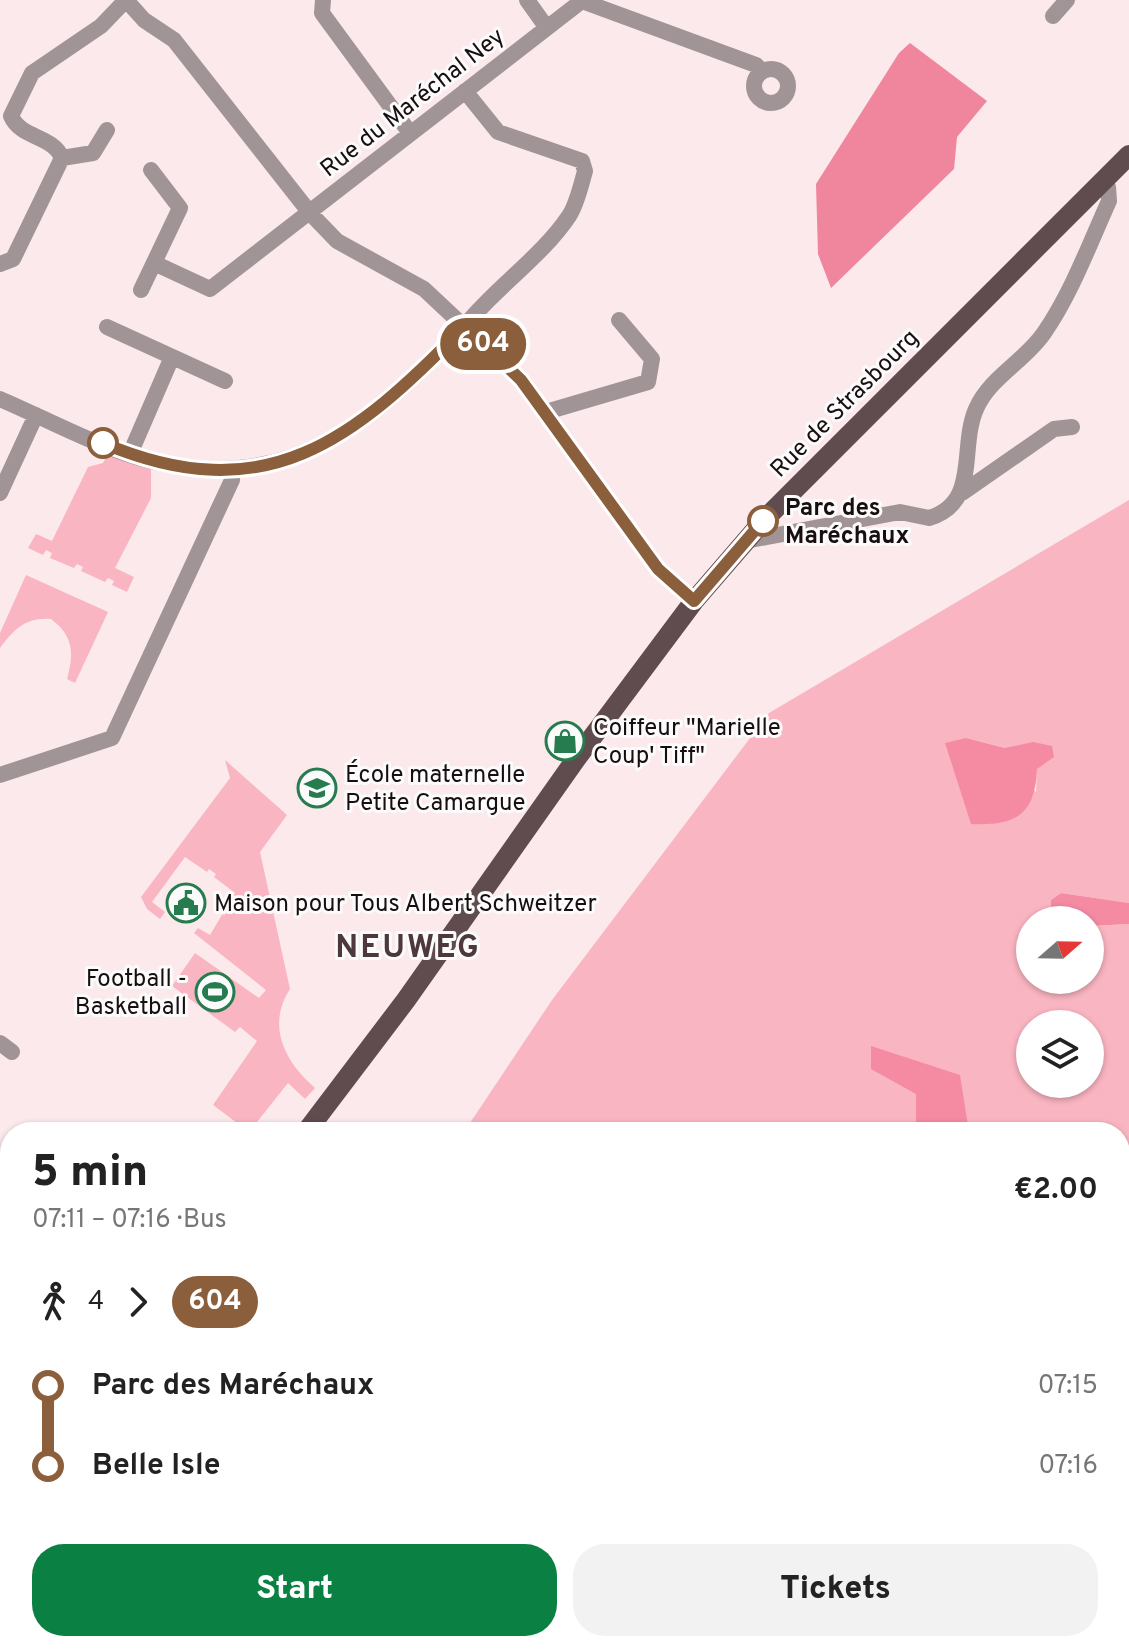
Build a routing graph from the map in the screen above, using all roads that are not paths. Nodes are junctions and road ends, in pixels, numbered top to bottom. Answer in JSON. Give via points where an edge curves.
{"nodes":[{"id":1,"x":126,"y":0,"type":"edge"},
{"id":2,"x":323,"y":0,"type":"edge"},
{"id":3,"x":527,"y":0,"type":"edge"},
{"id":4,"x":582,"y":0,"type":"edge"},
{"id":5,"x":1067,"y":0,"type":"edge"},
{"id":6,"x":1053,"y":16,"type":"dead end"},
{"id":7,"x":547,"y":28,"type":"junction"},
{"id":8,"x":762,"y":71,"type":"dead end"},
{"id":9,"x":465,"y":91,"type":"junction"},
{"id":10,"x":107,"y":130,"type":"dead end"},
{"id":11,"x":410,"y":133,"type":"junction"},
{"id":12,"x":1129,"y":155,"type":"edge"},
{"id":13,"x":62,"y":158,"type":"junction"},
{"id":14,"x":151,"y":170,"type":"dead end"},
{"id":15,"x":1103,"y":181,"type":"junction"},
{"id":16,"x":310,"y":213,"type":"junction"},
{"id":17,"x":154,"y":263,"type":"junction"},
{"id":18,"x":0,"y":264,"type":"edge"},
{"id":19,"x":141,"y":290,"type":"dead end"},
{"id":20,"x":619,"y":320,"type":"dead end"},
{"id":21,"x":465,"y":326,"type":"junction"},
{"id":22,"x":107,"y":327,"type":"dead end"},
{"id":23,"x":172,"y":357,"type":"junction"},
{"id":24,"x":225,"y":381,"type":"dead end"},
{"id":25,"x":0,"y":399,"type":"edge"},
{"id":26,"x":546,"y":412,"type":"junction"},
{"id":27,"x":36,"y":415,"type":"junction"},
{"id":28,"x":1072,"y":427,"type":"dead end"},
{"id":29,"x":130,"y":454,"type":"junction"},
{"id":30,"x":232,"y":471,"type":"junction"},
{"id":31,"x":0,"y":493,"type":"edge"},
{"id":32,"x":962,"y":493,"type":"junction"},
{"id":33,"x":745,"y":541,"type":"junction"},
{"id":34,"x":694,"y":601,"type":"junction"},
{"id":35,"x":0,"y":775,"type":"edge"},
{"id":36,"x":314,"y":1122,"type":"edge"}],
"edges":[{"from":1,"to":13,"type":"street","via":[[101,26],[32,73],[11,116],[16,127],[55,146]]},
{"from":1,"to":16,"type":"street","via":[[174,40]]},
{"from":2,"to":11,"type":"street","via":[[322,13]]},
{"from":3,"to":7,"type":"street"},
{"from":4,"to":7,"type":"street","name":"Rue du Maréchal Ney"},
{"from":4,"to":8,"type":"street"},
{"from":5,"to":6,"type":"street"},
{"from":7,"to":9,"type":"street","name":"Rue du Maréchal Ney"},
{"from":9,"to":11,"type":"street","name":"Rue du Maréchal Ney"},
{"from":9,"to":21,"type":"street","via":[[498,132],[582,161],[585,171],[570,214]]},
{"from":10,"to":13,"type":"street","via":[[93,153]]},
{"from":11,"to":16,"type":"street","name":"Rue du Maréchal Ney"},
{"from":12,"to":15,"type":"main road","name":"Rue de Strasbourg"},
{"from":13,"to":18,"type":"street","via":[[13,259]]},
{"from":14,"to":17,"type":"street","via":[[180,208]]},
{"from":15,"to":32,"type":"street","via":[[1109,201],[1067,297],[1042,336],[982,396],[975,410]]},
{"from":15,"to":33,"type":"main road","name":"Rue de Strasbourg"},
{"from":16,"to":17,"type":"street","name":"Rue du Maréchal Ney","via":[[210,289]]},
{"from":16,"to":21,"type":"street","via":[[337,241],[424,289]]},
{"from":17,"to":19,"type":"street"},
{"from":20,"to":26,"type":"street","via":[[652,359],[648,382]]},
{"from":21,"to":26,"type":"street"},
{"from":21,"to":30,"type":"street","via":[[360,424],[318,448]]},
{"from":22,"to":23,"type":"street"},
{"from":23,"to":24,"type":"street"},
{"from":23,"to":29,"type":"street"},
{"from":25,"to":27,"type":"street"},
{"from":26,"to":34,"type":"street","via":[[658,569]]},
{"from":27,"to":29,"type":"street"},
{"from":27,"to":31,"type":"street"},
{"from":28,"to":32,"type":"street","via":[[1054,429]]},
{"from":29,"to":30,"type":"street"},
{"from":30,"to":35,"type":"street","via":[[112,738]]},
{"from":32,"to":33,"type":"street","via":[[946,511],[929,518],[900,512]]},
{"from":33,"to":34,"type":"main road","name":"Rue de Strasbourg"},
{"from":34,"to":36,"type":"main road","name":"Rue de Strasbourg"}]}
